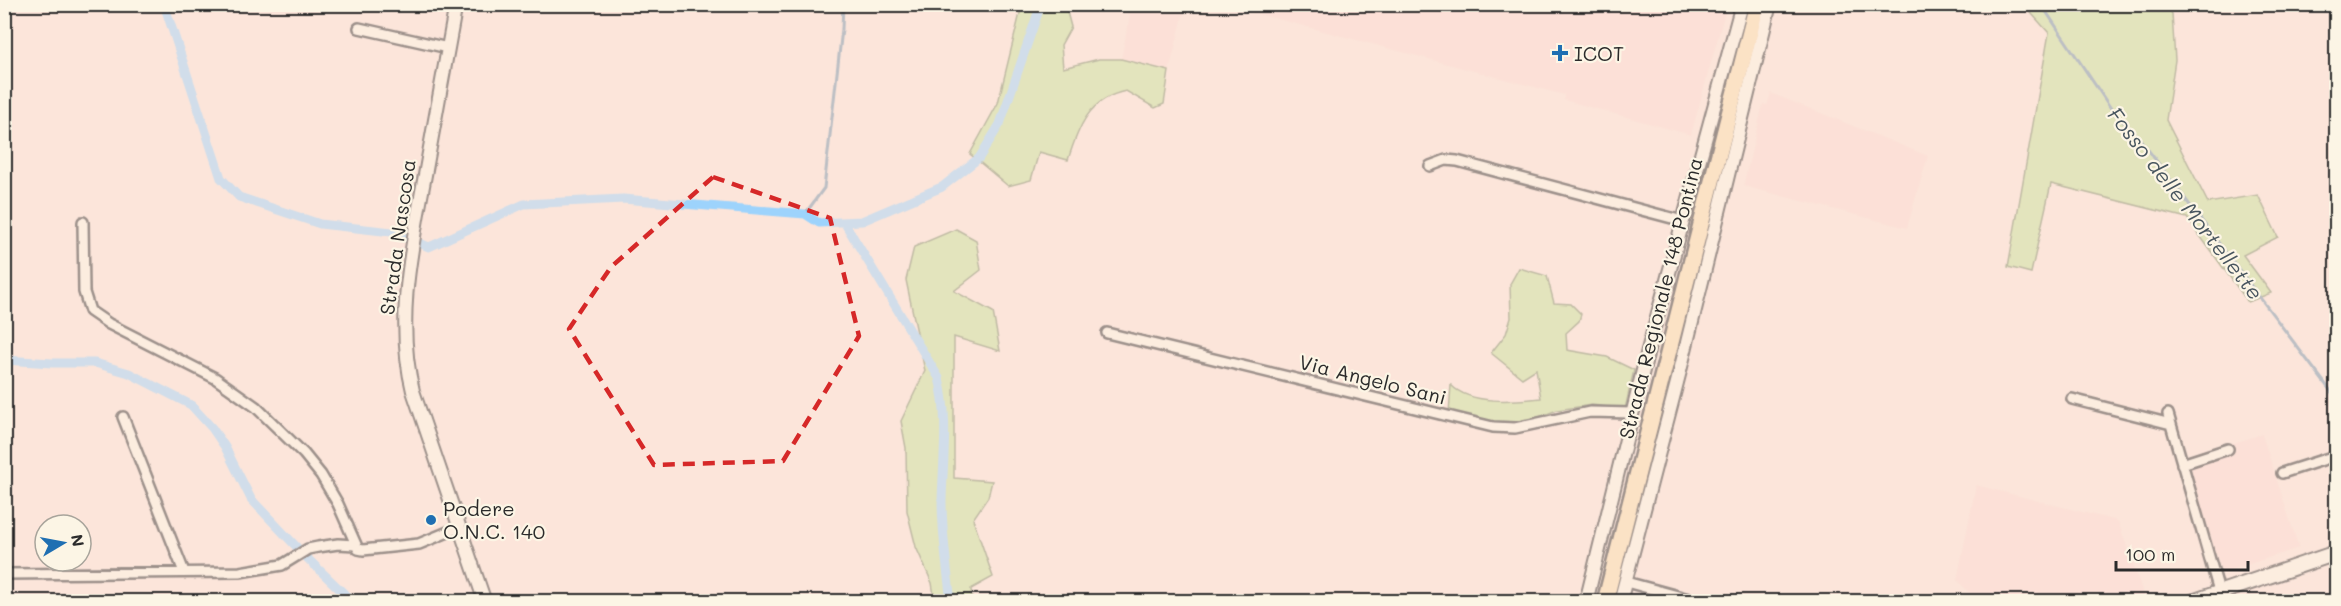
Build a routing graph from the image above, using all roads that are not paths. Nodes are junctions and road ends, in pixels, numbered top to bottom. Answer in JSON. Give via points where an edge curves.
{"nodes":[{"id":1,"x":456,"y":4,"type":"edge"},
{"id":2,"x":1742,"y":4,"type":"edge"},
{"id":3,"x":1757,"y":4,"type":"edge"},
{"id":4,"x":1770,"y":4,"type":"edge"},
{"id":5,"x":359,"y":28,"type":"dead end"},
{"id":6,"x":448,"y":48,"type":"junction"},
{"id":7,"x":1430,"y":166,"type":"dead end"},
{"id":8,"x":1683,"y":221,"type":"junction"},
{"id":9,"x":83,"y":222,"type":"dead end"},
{"id":10,"x":1107,"y":333,"type":"dead end"},
{"id":11,"x":2072,"y":399,"type":"dead end"},
{"id":12,"x":1632,"y":413,"type":"junction"},
{"id":13,"x":2168,"y":414,"type":"dead end"},
{"id":14,"x":123,"y":417,"type":"dead end"},
{"id":15,"x":2171,"y":424,"type":"junction"},
{"id":16,"x":2228,"y":449,"type":"dead end"},
{"id":17,"x":2337,"y":461,"type":"edge"},
{"id":18,"x":2182,"y":464,"type":"junction"},
{"id":19,"x":2282,"y":472,"type":"dead end"},
{"id":20,"x":460,"y":527,"type":"junction"},
{"id":21,"x":354,"y":545,"type":"junction"},
{"id":22,"x":2337,"y":553,"type":"edge"},
{"id":23,"x":183,"y":572,"type":"junction"},
{"id":24,"x":4,"y":574,"type":"edge"},
{"id":25,"x":1626,"y":582,"type":"junction"},
{"id":26,"x":2219,"y":591,"type":"junction"},
{"id":27,"x":485,"y":602,"type":"edge"},
{"id":28,"x":1586,"y":602,"type":"edge"},
{"id":29,"x":1605,"y":602,"type":"edge"},
{"id":30,"x":1620,"y":602,"type":"edge"},
{"id":31,"x":1700,"y":602,"type":"edge"},
{"id":32,"x":2192,"y":602,"type":"edge"}],
"edges":[{"from":1,"to":6,"type":"street","name":"Strada Nascosa"},
{"from":2,"to":8,"type":"street"},
{"from":3,"to":29,"type":"main road","name":"Strada Regionale 148 Pontina"},
{"from":4,"to":25,"type":"street"},
{"from":5,"to":6,"type":"street"},
{"from":6,"to":20,"type":"street","name":"Strada Nascosa","via":[[404,310],[408,366],[417,402]]},
{"from":7,"to":8,"type":"street","via":[[1457,161]]},
{"from":8,"to":12,"type":"street"},
{"from":9,"to":21,"type":"street","via":[[84,292],[90,311],[215,378],[256,407],[316,469],[338,504]]},
{"from":10,"to":12,"type":"street","name":"Via Angelo Sani","via":[[1494,428],[1515,428],[1590,412]]},
{"from":11,"to":15,"type":"street"},
{"from":12,"to":28,"type":"street"},
{"from":13,"to":15,"type":"street"},
{"from":14,"to":23,"type":"street"},
{"from":15,"to":18,"type":"street"},
{"from":16,"to":18,"type":"street"},
{"from":17,"to":19,"type":"street","via":[[2335,456]]},
{"from":18,"to":26,"type":"street"},
{"from":20,"to":21,"type":"street","via":[[410,546],[363,550]]},
{"from":20,"to":27,"type":"street","name":"Strada Nascosa"},
{"from":21,"to":23,"type":"street","via":[[308,549],[282,565],[240,572]]},
{"from":22,"to":26,"type":"main road"},
{"from":23,"to":24,"type":"street"},
{"from":25,"to":30,"type":"street"},
{"from":25,"to":31,"type":"street"},
{"from":26,"to":32,"type":"main road"}]}
